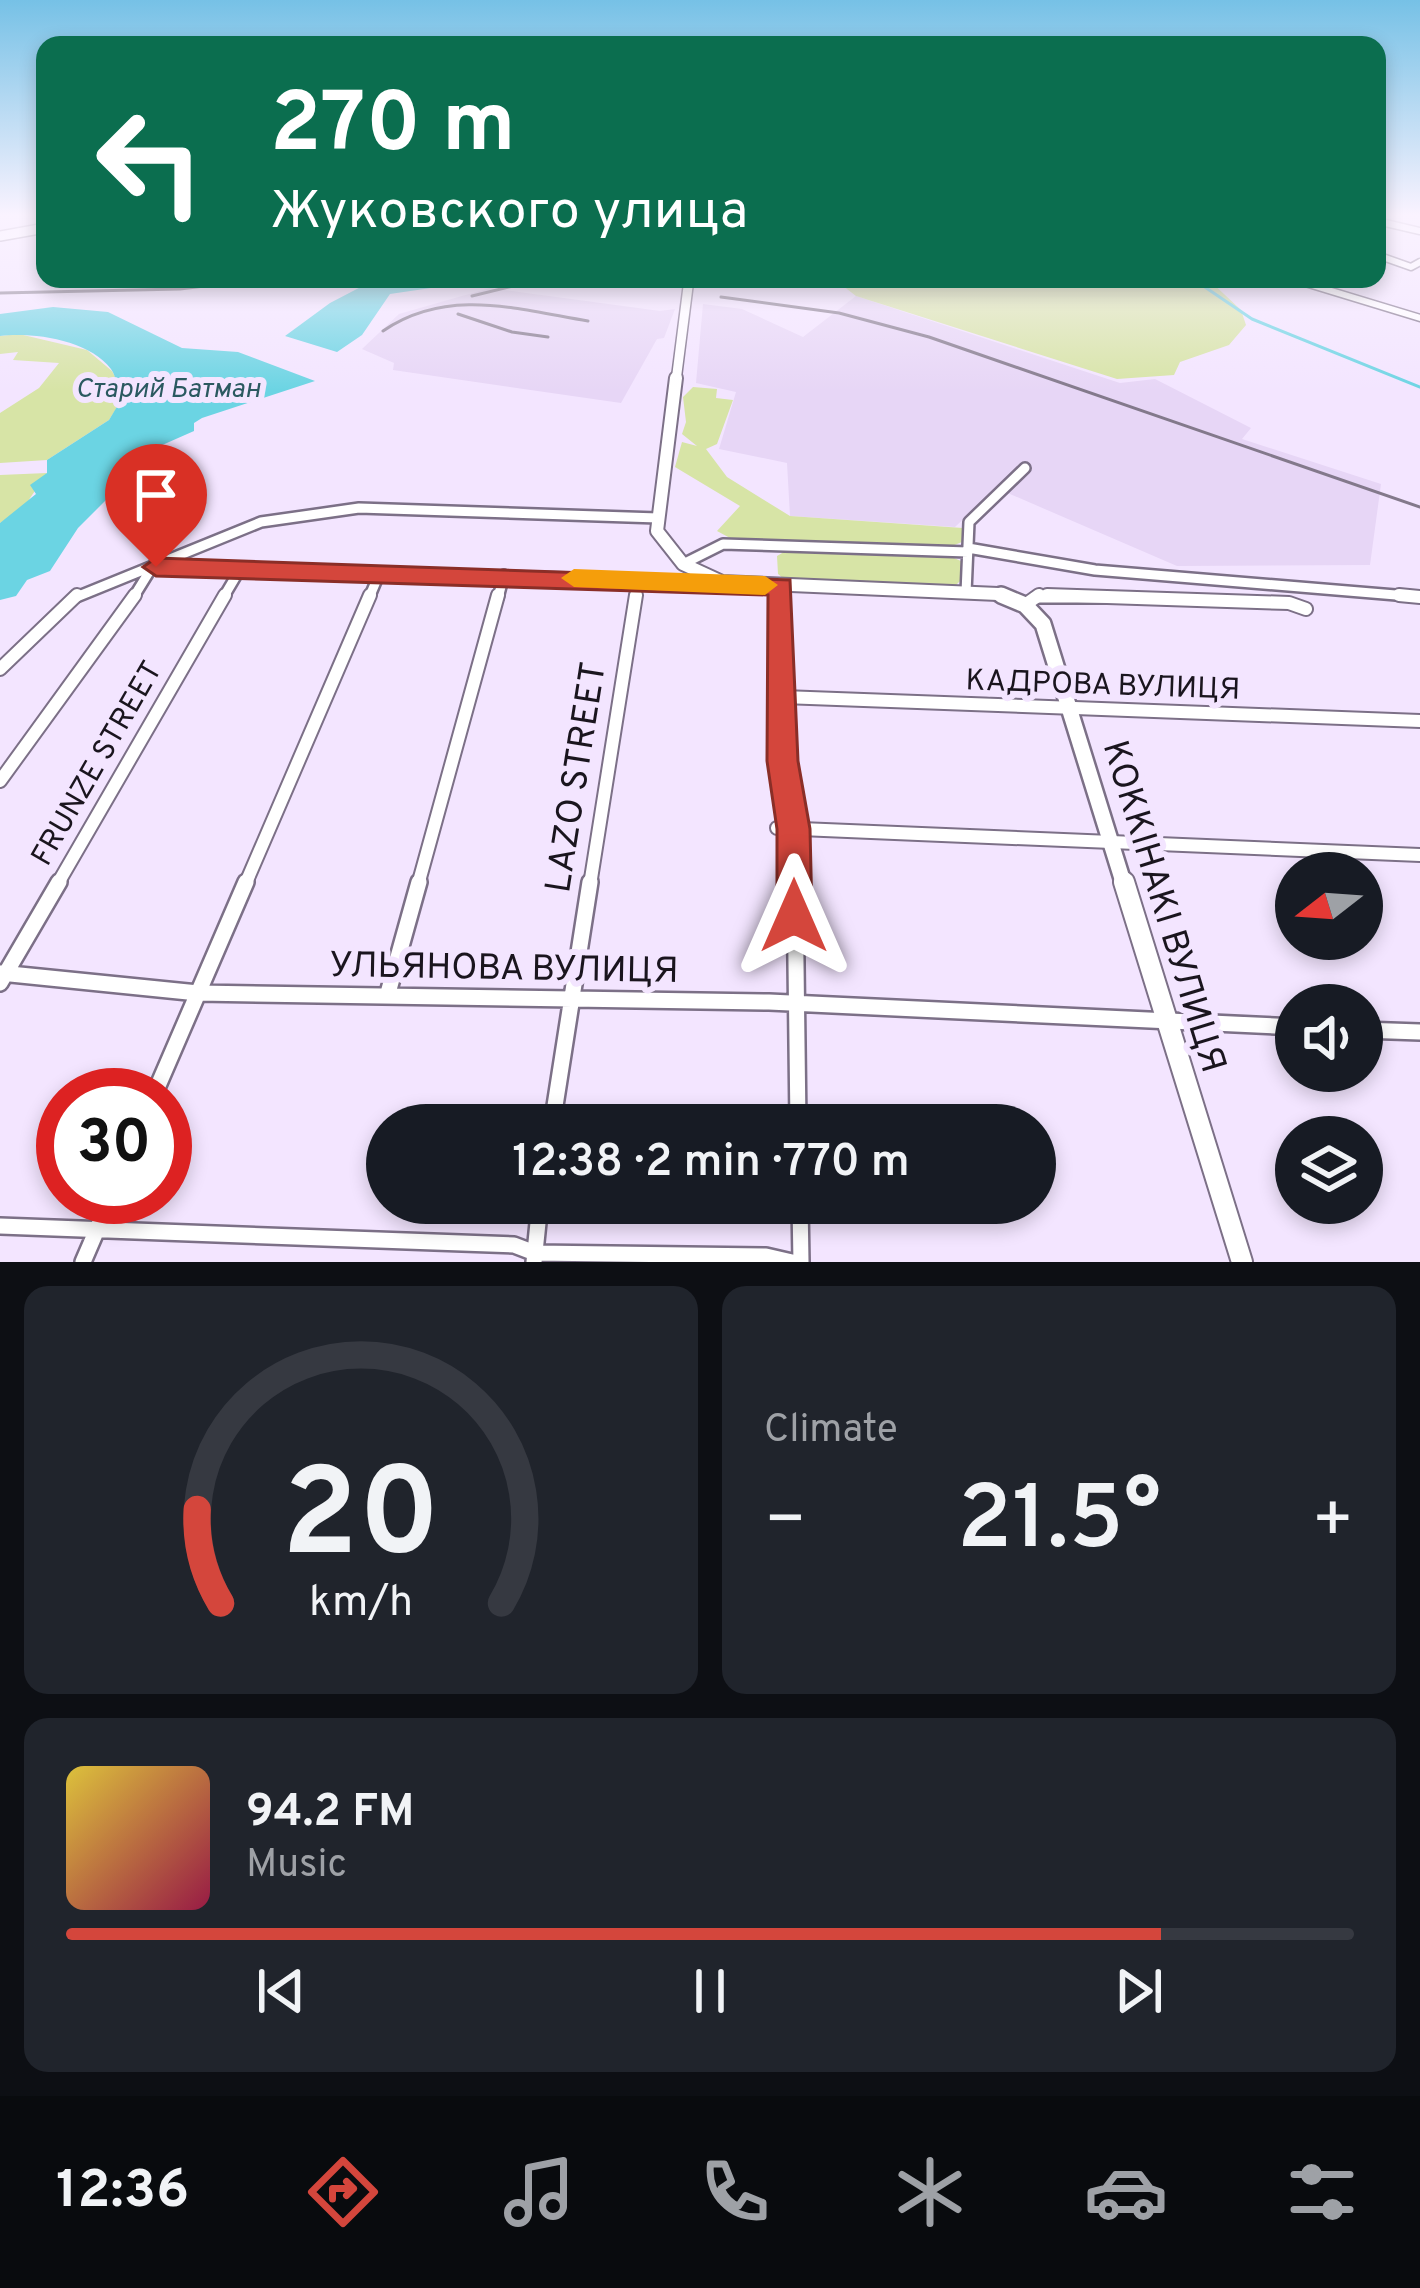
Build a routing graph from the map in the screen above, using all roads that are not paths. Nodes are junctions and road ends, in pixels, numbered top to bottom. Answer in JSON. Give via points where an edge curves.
{"nodes":[{"id":1,"x":688,"y":288,"type":"edge"},
{"id":2,"x":1322,"y":288,"type":"edge"},
{"id":3,"x":1420,"y":318,"type":"edge"},
{"id":4,"x":1025,"y":468,"type":"dead end"},
{"id":5,"x":658,"y":518,"type":"junction"},
{"id":6,"x":968,"y":550,"type":"junction"},
{"id":7,"x":683,"y":563,"type":"junction"},
{"id":8,"x":154,"y":564,"type":"junction"},
{"id":9,"x":239,"y":571,"type":"junction"},
{"id":10,"x":380,"y":572,"type":"junction"},
{"id":11,"x":503,"y":575,"type":"junction"},
{"id":12,"x":638,"y":581,"type":"junction"},
{"id":13,"x":722,"y":583,"type":"junction"},
{"id":14,"x":781,"y":586,"type":"junction"},
{"id":15,"x":966,"y":592,"type":"junction"},
{"id":16,"x":1420,"y":597,"type":"edge"},
{"id":17,"x":1025,"y":605,"type":"junction"},
{"id":18,"x":1306,"y":609,"type":"dead end"},
{"id":19,"x":0,"y":669,"type":"edge"},
{"id":20,"x":783,"y":697,"type":"junction"},
{"id":21,"x":1069,"y":705,"type":"junction"},
{"id":22,"x":1420,"y":722,"type":"edge"},
{"id":23,"x":0,"y":781,"type":"edge"},
{"id":24,"x":776,"y":828,"type":"dead end"},
{"id":25,"x":794,"y":829,"type":"junction"},
{"id":26,"x":1112,"y":842,"type":"junction"},
{"id":27,"x":1420,"y":855,"type":"edge"},
{"id":28,"x":2,"y":976,"type":"edge"},
{"id":29,"x":198,"y":992,"type":"junction"},
{"id":30,"x":388,"y":993,"type":"junction"},
{"id":31,"x":572,"y":996,"type":"junction"},
{"id":32,"x":796,"y":1004,"type":"junction"},
{"id":33,"x":1168,"y":1022,"type":"junction"},
{"id":34,"x":1275,"y":1026,"type":"edge"},
{"id":35,"x":1383,"y":1031,"type":"edge"},
{"id":36,"x":1420,"y":1032,"type":"edge"},
{"id":37,"x":166,"y":1068,"type":"edge"},
{"id":38,"x":555,"y":1104,"type":"edge"},
{"id":39,"x":798,"y":1104,"type":"edge"},
{"id":40,"x":100,"y":1224,"type":"edge"},
{"id":41,"x":538,"y":1224,"type":"edge"},
{"id":42,"x":800,"y":1224,"type":"edge"},
{"id":43,"x":0,"y":1226,"type":"edge"},
{"id":44,"x":97,"y":1230,"type":"junction"},
{"id":45,"x":535,"y":1258,"type":"edge"},
{"id":46,"x":82,"y":1262,"type":"edge"},
{"id":47,"x":791,"y":1262,"type":"edge"},
{"id":48,"x":801,"y":1262,"type":"edge"},
{"id":49,"x":1242,"y":1262,"type":"edge"}],
"edges":[{"from":1,"to":5,"type":"street"},
{"from":2,"to":3,"type":"street"},
{"from":4,"to":6,"type":"street","via":[[969,522]]},
{"from":5,"to":7,"type":"street","via":[[662,542]]},
{"from":5,"to":8,"type":"street","via":[[317,511],[238,528]]},
{"from":6,"to":7,"type":"street","via":[[723,544]]},
{"from":6,"to":15,"type":"street"},
{"from":6,"to":16,"type":"street","via":[[1080,569]]},
{"from":7,"to":13,"type":"street"},
{"from":8,"to":9,"type":"street"},
{"from":8,"to":19,"type":"street","via":[[79,593]]},
{"from":8,"to":23,"type":"street"},
{"from":9,"to":10,"type":"street"},
{"from":9,"to":28,"type":"street","name":"FRUNZE STREET"},
{"from":10,"to":11,"type":"street"},
{"from":10,"to":29,"type":"street"},
{"from":11,"to":12,"type":"street"},
{"from":11,"to":30,"type":"street"},
{"from":12,"to":13,"type":"street"},
{"from":12,"to":31,"type":"street","name":"LAZO STREET"},
{"from":13,"to":14,"type":"street"},
{"from":14,"to":15,"type":"street"},
{"from":14,"to":20,"type":"street"},
{"from":15,"to":17,"type":"street"},
{"from":17,"to":18,"type":"street","via":[[1040,596]]},
{"from":17,"to":21,"type":"street","name":"КОККІНАКІ ВУЛИЦЯ","via":[[1043,624]]},
{"from":20,"to":21,"type":"street","name":"КАДРОВА ВУЛИЦЯ"},
{"from":20,"to":25,"type":"street","via":[[782,761]]},
{"from":21,"to":22,"type":"street","name":"КАДРОВА ВУЛИЦЯ"},
{"from":21,"to":26,"type":"street","name":"КОККІНАКІ ВУЛИЦЯ"},
{"from":24,"to":25,"type":"street"},
{"from":25,"to":26,"type":"street"},
{"from":25,"to":32,"type":"street"},
{"from":26,"to":27,"type":"street"},
{"from":26,"to":33,"type":"street","name":"КОККІНАКІ ВУЛИЦЯ"},
{"from":28,"to":29,"type":"street","name":"УЛЬЯНОВА ВУЛИЦЯ"},
{"from":29,"to":30,"type":"street","name":"УЛЬЯНОВА ВУЛИЦЯ"},
{"from":29,"to":37,"type":"street"},
{"from":30,"to":31,"type":"street","name":"УЛЬЯНОВА ВУЛИЦЯ"},
{"from":31,"to":32,"type":"street","name":"УЛЬЯНОВА ВУЛИЦЯ"},
{"from":31,"to":38,"type":"street","name":"LAZO STREET"},
{"from":32,"to":33,"type":"street","name":"УЛЬЯНОВА ВУЛИЦЯ"},
{"from":32,"to":39,"type":"street"},
{"from":33,"to":34,"type":"street","name":"УЛЬЯНОВА ВУЛИЦЯ"},
{"from":33,"to":49,"type":"street","name":"КОККІНАКІ ВУЛИЦЯ"},
{"from":35,"to":36,"type":"street"},
{"from":40,"to":44,"type":"street"},
{"from":41,"to":45,"type":"street"},
{"from":42,"to":48,"type":"street"},
{"from":43,"to":44,"type":"street"},
{"from":44,"to":45,"type":"street","via":[[514,1245]]},
{"from":44,"to":46,"type":"street"},
{"from":45,"to":47,"type":"street"}]}
